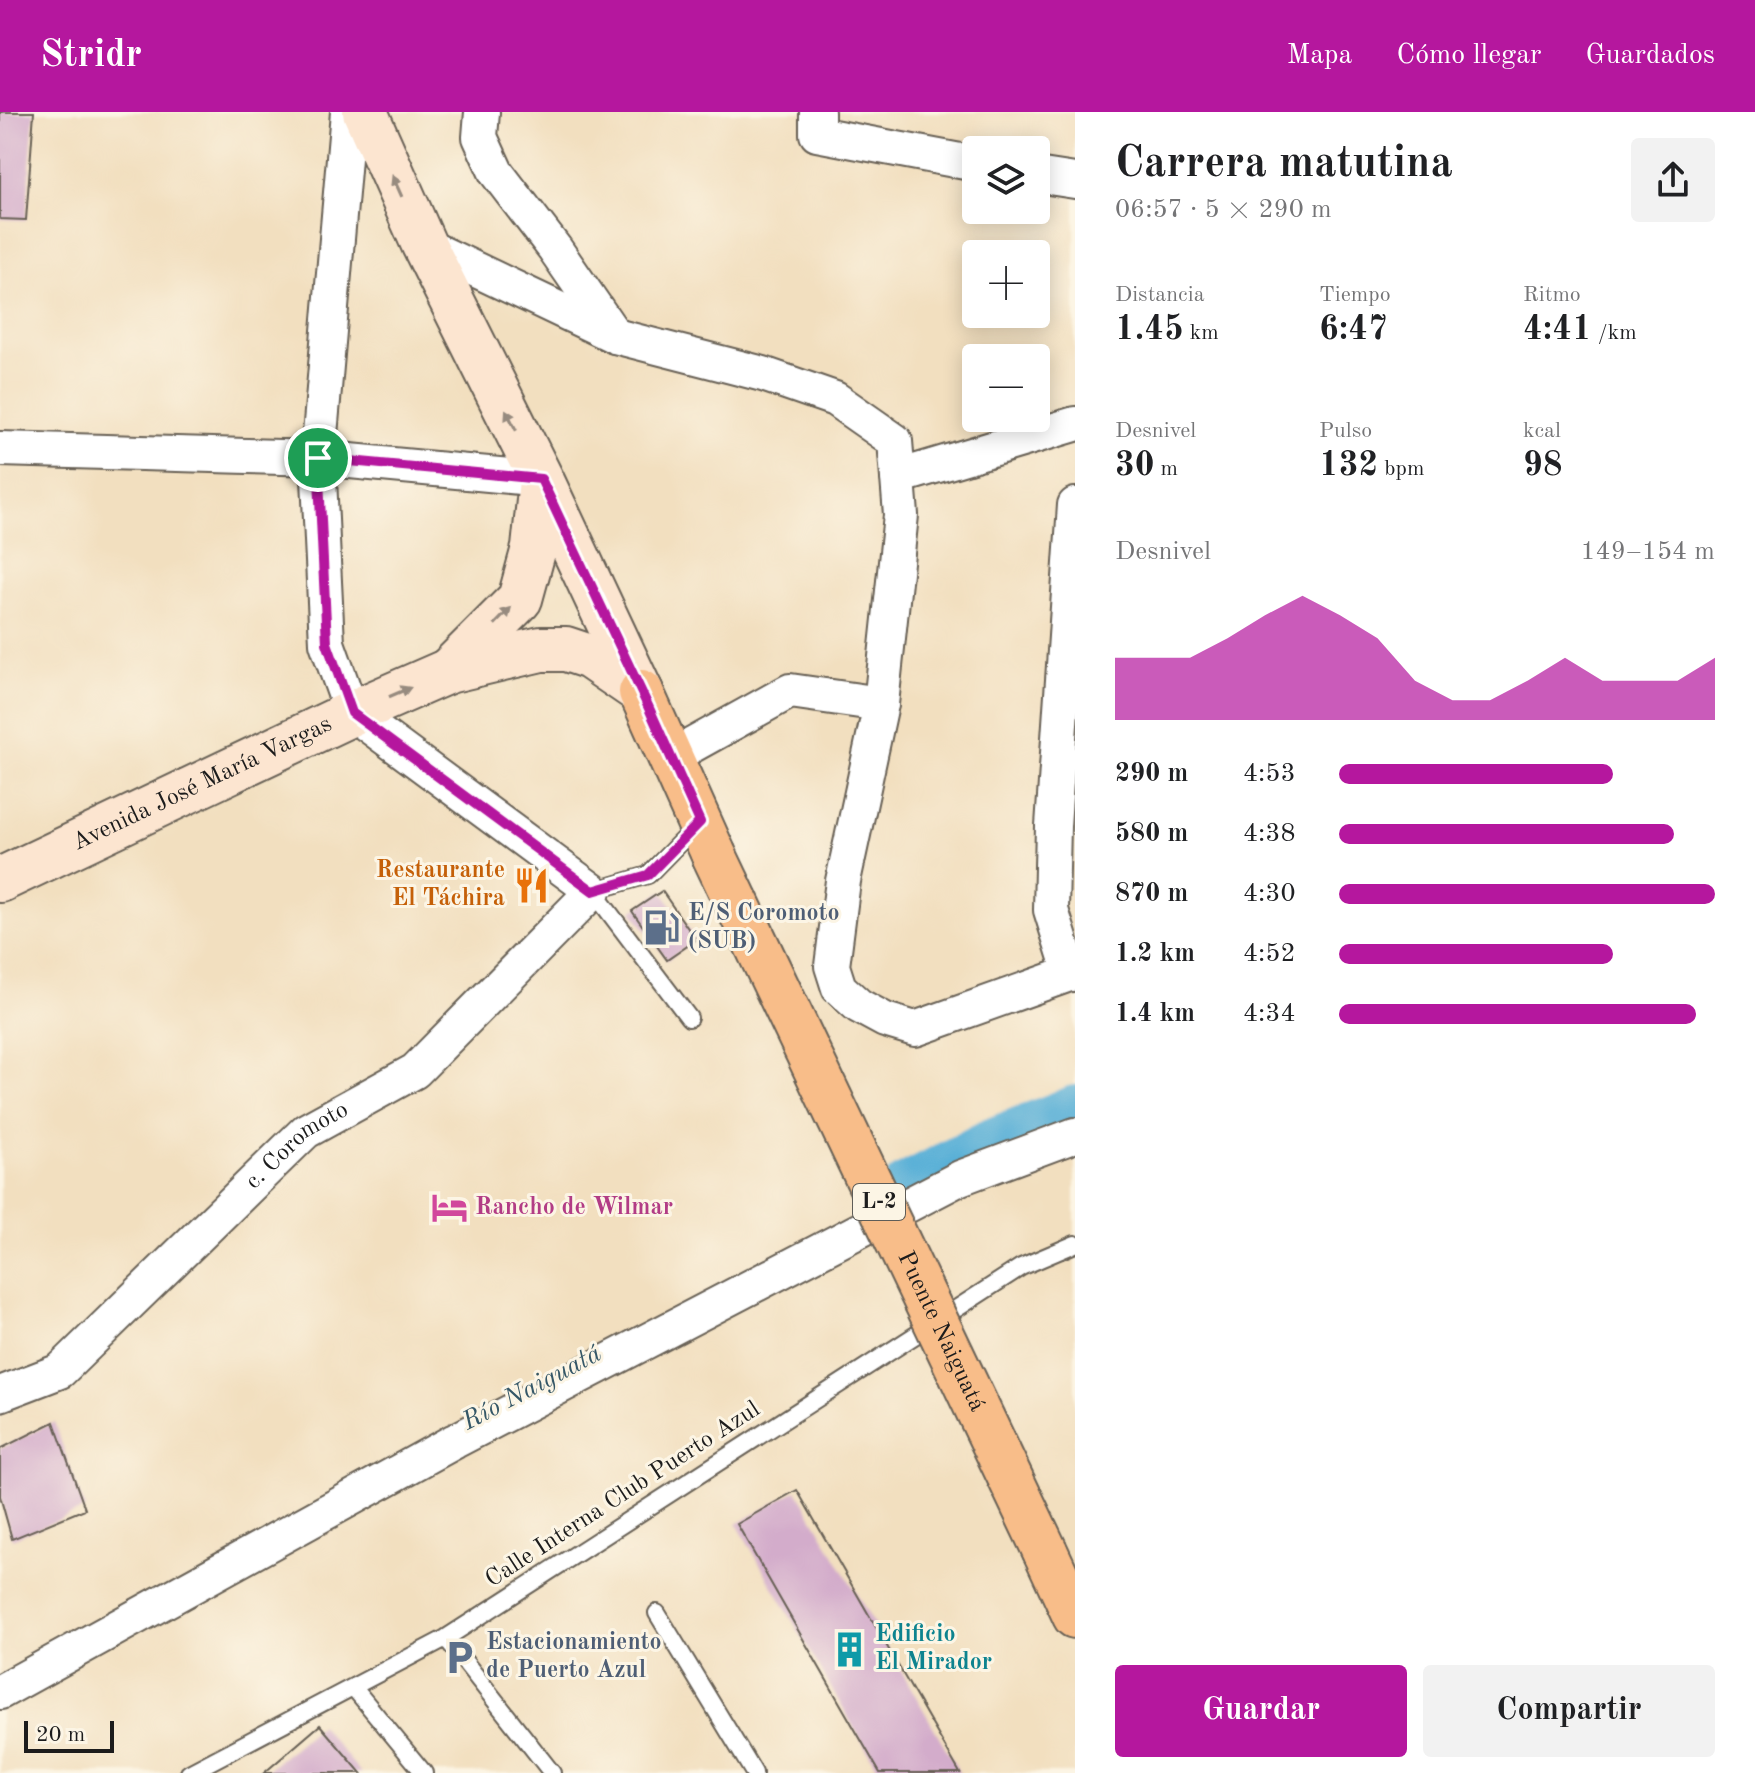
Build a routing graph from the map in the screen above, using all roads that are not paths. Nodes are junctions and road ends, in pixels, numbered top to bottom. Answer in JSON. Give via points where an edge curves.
{"nodes":[{"id":1,"x":348,"y":112,"type":"edge"},
{"id":2,"x":365,"y":112,"type":"edge"},
{"id":3,"x":482,"y":112,"type":"edge"},
{"id":4,"x":817,"y":112,"type":"edge"},
{"id":5,"x":962,"y":161,"type":"edge"},
{"id":6,"x":1050,"y":177,"type":"edge"},
{"id":7,"x":1075,"y":181,"type":"edge"},
{"id":8,"x":424,"y":245,"type":"junction"},
{"id":9,"x":615,"y":336,"type":"junction"},
{"id":10,"x":1072,"y":434,"type":"edge"},
{"id":11,"x":0,"y":449,"type":"edge"},
{"id":12,"x":318,"y":458,"type":"junction"},
{"id":13,"x":898,"y":477,"type":"junction"},
{"id":14,"x":541,"y":479,"type":"junction"},
{"id":15,"x":1075,"y":505,"type":"edge"},
{"id":16,"x":448,"y":671,"type":"junction"},
{"id":17,"x":641,"y":692,"type":"junction"},
{"id":18,"x":881,"y":704,"type":"junction"},
{"id":19,"x":352,"y":713,"type":"junction"},
{"id":20,"x":671,"y":757,"type":"junction"},
{"id":21,"x":706,"y":837,"type":"junction"},
{"id":22,"x":0,"y":880,"type":"edge"},
{"id":23,"x":593,"y":891,"type":"junction"},
{"id":24,"x":1073,"y":973,"type":"edge"},
{"id":25,"x":689,"y":1018,"type":"dead end"},
{"id":26,"x":1075,"y":1135,"type":"edge"},
{"id":27,"x":1075,"y":1244,"type":"edge"},
{"id":28,"x":0,"y":1394,"type":"edge"},
{"id":29,"x":657,"y":1613,"type":"dead end"},
{"id":30,"x":1075,"y":1616,"type":"edge"},
{"id":31,"x":446,"y":1638,"type":"junction"},
{"id":32,"x":353,"y":1687,"type":"junction"},
{"id":33,"x":0,"y":1692,"type":"edge"},
{"id":34,"x":189,"y":1773,"type":"edge"},
{"id":35,"x":424,"y":1773,"type":"edge"},
{"id":36,"x":552,"y":1773,"type":"edge"},
{"id":37,"x":754,"y":1773,"type":"edge"}],
"edges":[{"from":1,"to":12,"type":"street"},
{"from":8,"to":2,"type":"main road","number":"L-2","one_way":true},
{"from":3,"to":9,"type":"street","via":[[480,137],[496,172]]},
{"from":4,"to":5,"type":"street","via":[[817,134]]},
{"from":6,"to":7,"type":"street"},
{"from":8,"to":9,"type":"street"},
{"from":14,"to":8,"type":"main road","number":"L-2","one_way":true},
{"from":9,"to":13,"type":"street","via":[[763,374],[835,399],[895,441]]},
{"from":10,"to":13,"type":"street"},
{"from":11,"to":12,"type":"street"},
{"from":12,"to":14,"type":"street"},
{"from":12,"to":19,"type":"street","via":[[327,643]]},
{"from":13,"to":18,"type":"street","via":[[901,515]]},
{"from":16,"to":14,"type":"main road","name":"Avenida José María Vargas","one_way":true,"via":[[520,599],[534,548]]},
{"from":14,"to":17,"type":"main road","number":"L-2"},
{"from":15,"to":24,"type":"street","via":[[1051,910]]},
{"from":16,"to":17,"type":"main road","name":"Avenida José María Vargas","via":[[541,649],[566,649],[590,657]]},
{"from":19,"to":16,"type":"main road","name":"Avenida José María Vargas","one_way":true},
{"from":17,"to":20,"type":"main road","number":"L-2"},
{"from":18,"to":20,"type":"street","via":[[790,691]]},
{"from":18,"to":24,"type":"street","via":[[843,881],[832,966],[839,988],[859,1006],[915,1029]]},
{"from":19,"to":22,"type":"main road","name":"Avenida José María Vargas"},
{"from":19,"to":23,"type":"street"},
{"from":20,"to":21,"type":"main road","number":"L-2"},
{"from":21,"to":23,"type":"lane","via":[[648,875]]},
{"from":21,"to":30,"type":"main road","name":"Puente Naiguatá","number":"L-2","bridge":true},
{"from":23,"to":25,"type":"lane"},
{"from":23,"to":28,"type":"street","name":"c. Coromoto","via":[[415,1071],[306,1131],[60,1371]]},
{"from":26,"to":33,"type":"street","via":[[946,1186],[455,1441]]},
{"from":27,"to":31,"type":"lane","name":"Calle Interna Club Puerto Azul","via":[[1021,1267]]},
{"from":29,"to":37,"type":"lane"},
{"from":31,"to":32,"type":"lane","name":"Calle Interna Club Puerto Azul"},
{"from":31,"to":36,"type":"lane"},
{"from":32,"to":34,"type":"lane","name":"Calle Interna Club Puerto Azul"},
{"from":32,"to":35,"type":"lane"}]}
